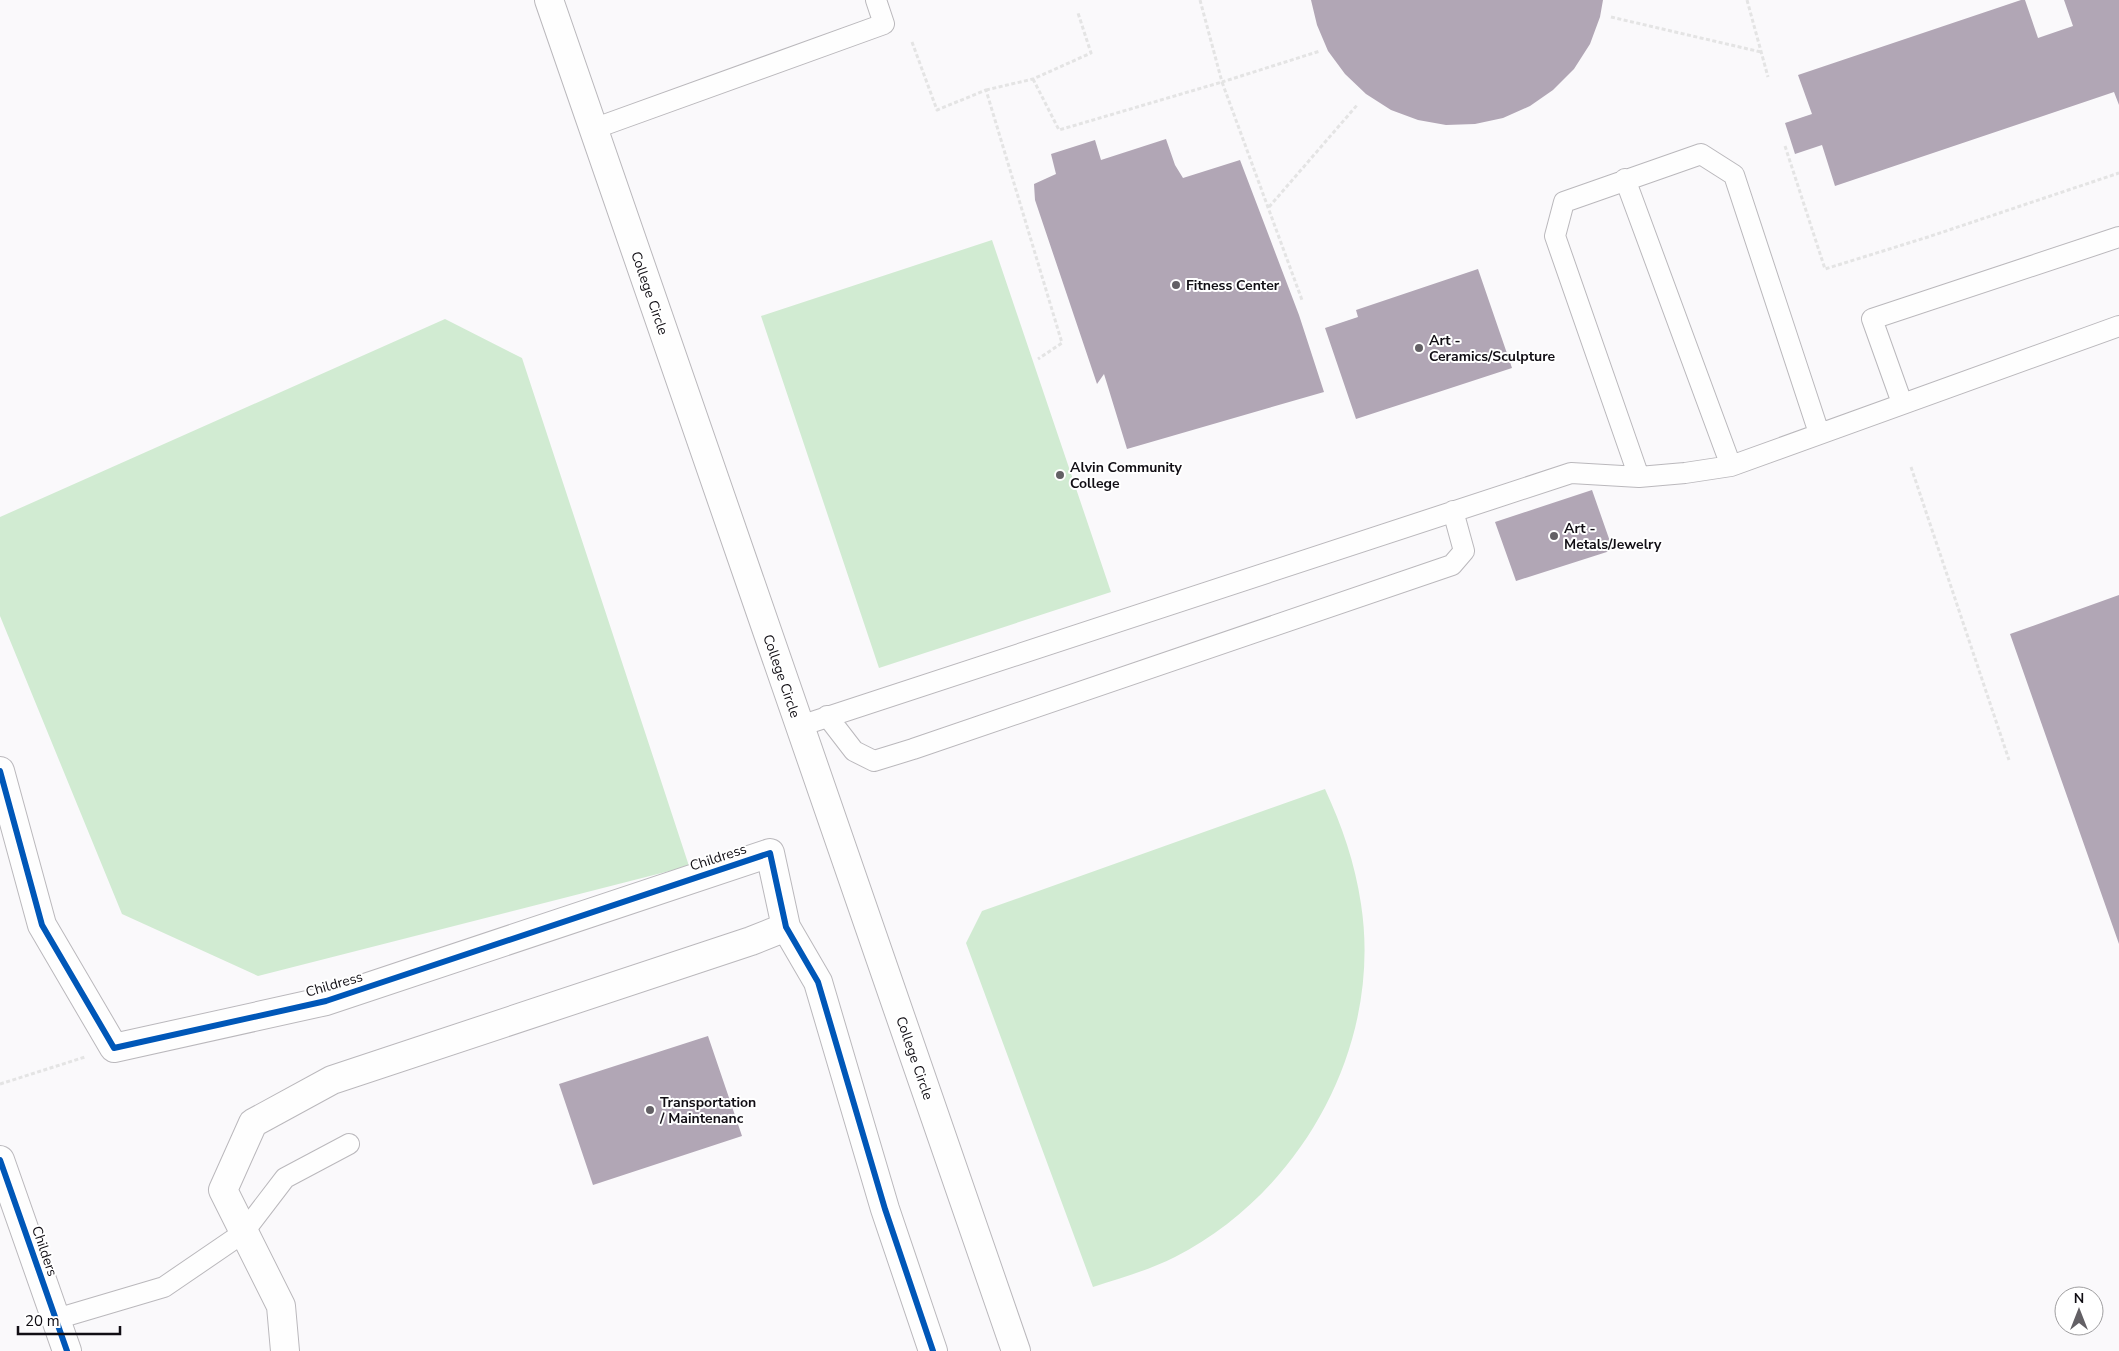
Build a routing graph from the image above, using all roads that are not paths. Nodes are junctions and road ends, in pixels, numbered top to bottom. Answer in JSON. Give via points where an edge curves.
{"nodes":[{"id":1,"x":549,"y":0,"type":"edge"},
{"id":2,"x":876,"y":0,"type":"edge"},
{"id":3,"x":593,"y":130,"type":"junction"},
{"id":4,"x":1625,"y":180,"type":"junction"},
{"id":5,"x":2119,"y":237,"type":"edge"},
{"id":6,"x":2119,"y":326,"type":"edge"},
{"id":7,"x":1902,"y":404,"type":"junction"},
{"id":8,"x":1819,"y":433,"type":"junction"},
{"id":9,"x":1731,"y":466,"type":"junction"},
{"id":10,"x":1639,"y":477,"type":"junction"},
{"id":11,"x":1453,"y":512,"type":"junction"},
{"id":12,"x":827,"y":716,"type":"junction"},
{"id":13,"x":800,"y":726,"type":"junction"},
{"id":14,"x":0,"y":771,"type":"edge"},
{"id":15,"x":786,"y":927,"type":"junction"},
{"id":16,"x":349,"y":1144,"type":"dead end"},
{"id":17,"x":0,"y":1160,"type":"edge"},
{"id":18,"x":243,"y":1233,"type":"junction"},
{"id":19,"x":56,"y":1319,"type":"junction"},
{"id":20,"x":67,"y":1351,"type":"edge"},
{"id":21,"x":285,"y":1351,"type":"edge"},
{"id":22,"x":933,"y":1351,"type":"edge"},
{"id":23,"x":1016,"y":1351,"type":"edge"}],
"edges":[{"from":1,"to":3,"type":"street","name":"College Circle"},
{"from":2,"to":3,"type":"lane","via":[[884,24]]},
{"from":3,"to":13,"type":"street","name":"College Circle"},
{"from":4,"to":8,"type":"lane","via":[[1701,154],[1734,176]]},
{"from":4,"to":9,"type":"lane"},
{"from":4,"to":10,"type":"lane","via":[[1564,202],[1556,236]]},
{"from":5,"to":7,"type":"lane","via":[[1872,319]]},
{"from":6,"to":7,"type":"lane"},
{"from":7,"to":8,"type":"lane"},
{"from":8,"to":9,"type":"lane"},
{"from":9,"to":10,"type":"lane"},
{"from":10,"to":11,"type":"lane","via":[[1571,473]]},
{"from":11,"to":12,"type":"lane"},
{"from":11,"to":12,"type":"lane","via":[[1464,551],[1452,565],[905,751],[874,761],[854,751]]},
{"from":12,"to":13,"type":"lane"},
{"from":13,"to":23,"type":"street","name":"College Circle"},
{"from":14,"to":15,"type":"street","name":"Childress","via":[[42,925],[114,1048],[326,1001],[770,853]]},
{"from":15,"to":18,"type":"street","via":[[332,1080],[253,1123],[223,1190]]},
{"from":15,"to":22,"type":"street","name":"Childress","via":[[818,982],[885,1209]]},
{"from":16,"to":18,"type":"lane","via":[[285,1178]]},
{"from":17,"to":19,"type":"street","name":"Childers"},
{"from":18,"to":19,"type":"lane","via":[[164,1287]]},
{"from":18,"to":21,"type":"street","via":[[281,1306]]},
{"from":19,"to":20,"type":"street","name":"Childers"}]}
